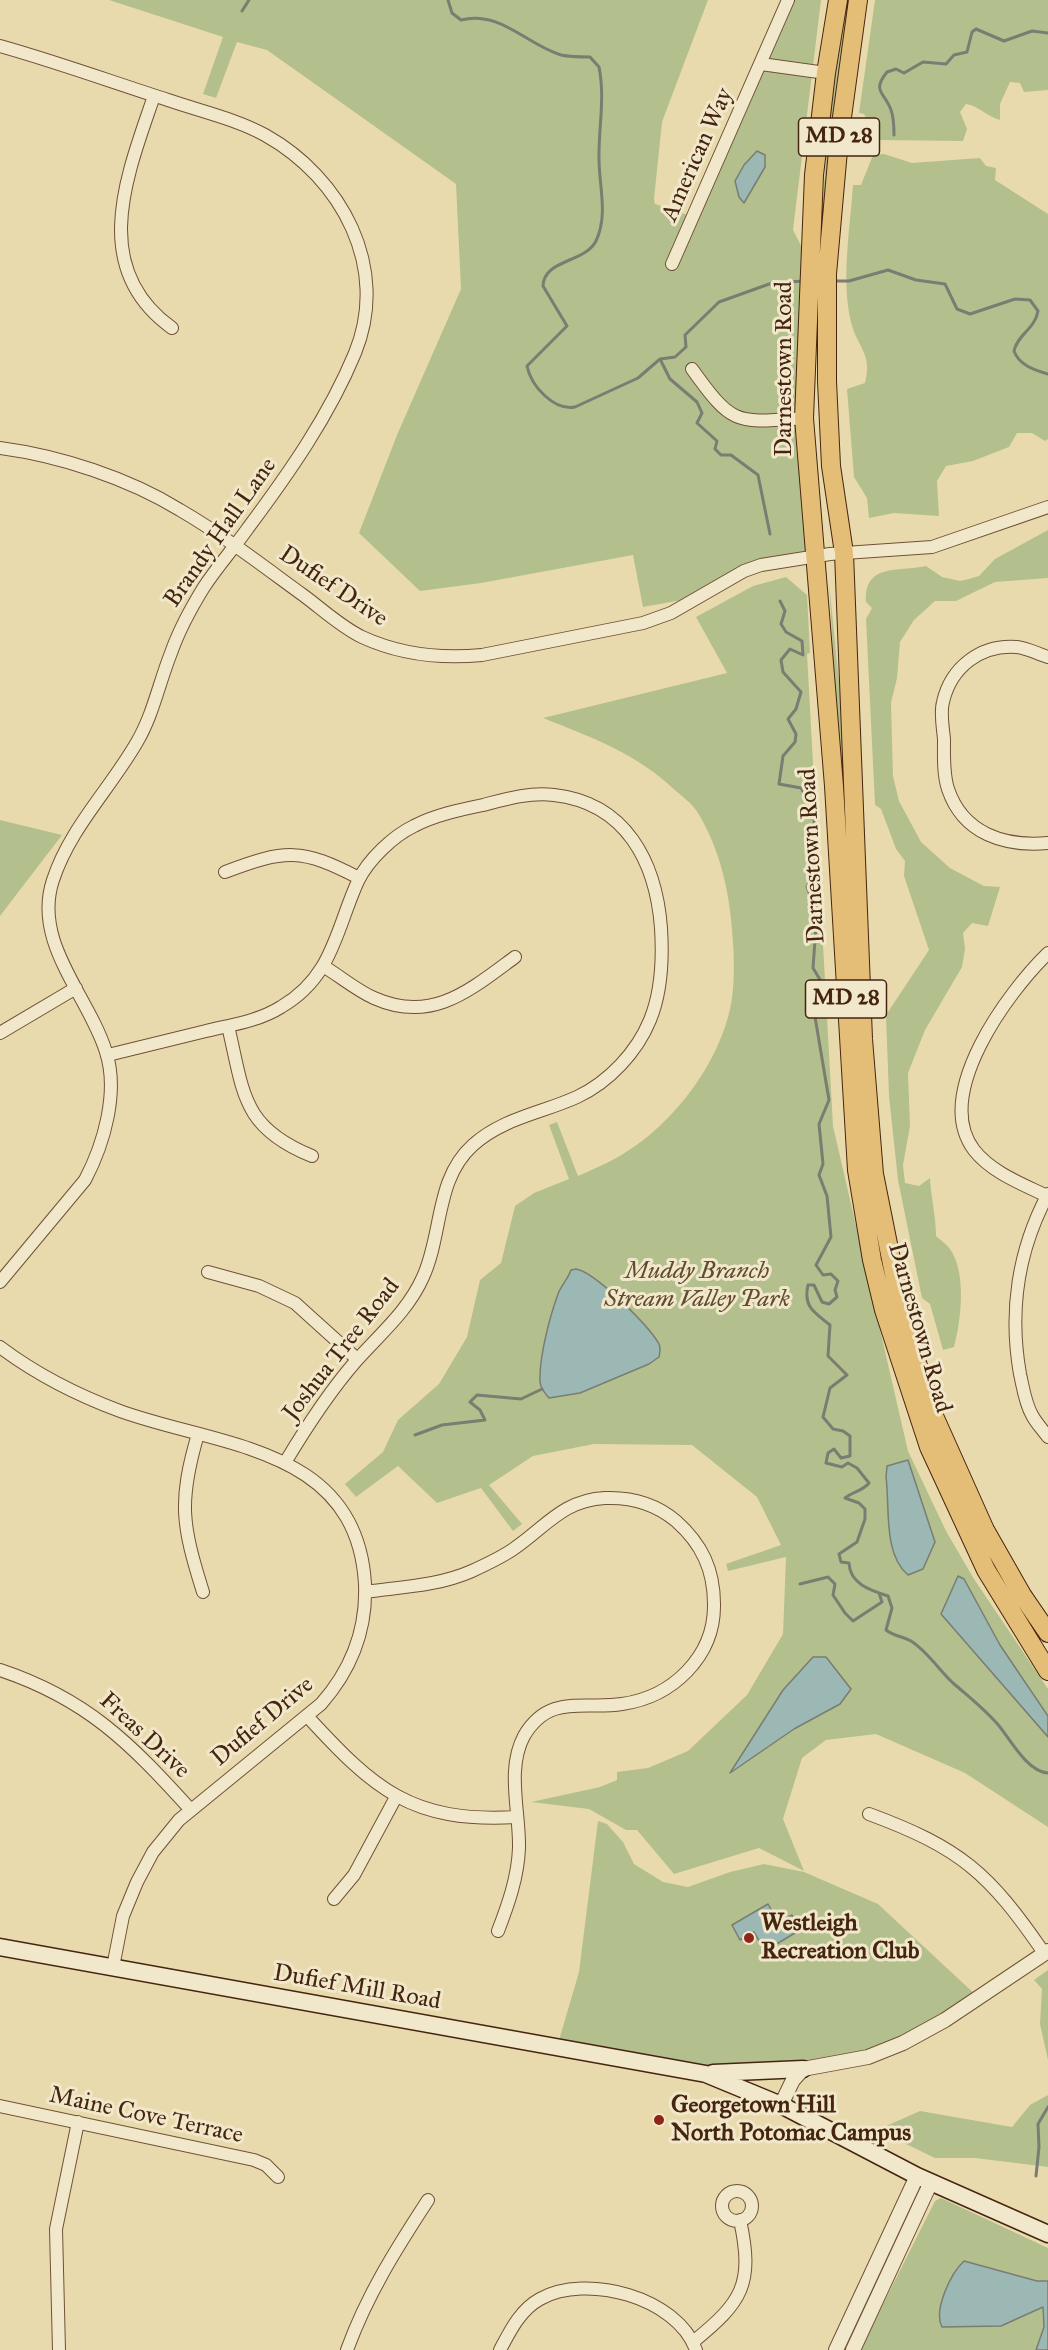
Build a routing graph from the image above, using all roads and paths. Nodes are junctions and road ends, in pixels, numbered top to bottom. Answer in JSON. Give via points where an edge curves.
{"nodes":[{"id":1,"x":788,"y":0,"type":"edge"},
{"id":2,"x":838,"y":0,"type":"edge"},
{"id":3,"x":858,"y":0,"type":"edge"},
{"id":4,"x":0,"y":46,"type":"edge"},
{"id":5,"x":761,"y":64,"type":"junction"},
{"id":6,"x":826,"y":73,"type":"junction"},
{"id":7,"x":154,"y":96,"type":"junction"},
{"id":8,"x":672,"y":264,"type":"dead end"},
{"id":9,"x":818,"y":281,"type":"junction"},
{"id":10,"x":172,"y":328,"type":"dead end"},
{"id":11,"x":692,"y":369,"type":"dead end"},
{"id":12,"x":804,"y":418,"type":"junction"},
{"id":13,"x":0,"y":448,"type":"edge"},
{"id":14,"x":1048,"y":507,"type":"edge"},
{"id":15,"x":236,"y":545,"type":"junction"},
{"id":16,"x":830,"y":555,"type":"junction"},
{"id":17,"x":1048,"y":657,"type":"edge"},
{"id":18,"x":1048,"y":843,"type":"edge"},
{"id":19,"x":225,"y":872,"type":"dead end"},
{"id":20,"x":359,"y":878,"type":"junction"},
{"id":21,"x":1048,"y":953,"type":"edge"},
{"id":22,"x":515,"y":957,"type":"dead end"},
{"id":23,"x":323,"y":966,"type":"junction"},
{"id":24,"x":76,"y":988,"type":"junction"},
{"id":25,"x":228,"y":1026,"type":"junction"},
{"id":26,"x":0,"y":1033,"type":"edge"},
{"id":27,"x":108,"y":1055,"type":"junction"},
{"id":28,"x":312,"y":1155,"type":"dead end"},
{"id":29,"x":1047,"y":1195,"type":"edge"},
{"id":30,"x":208,"y":1272,"type":"dead end"},
{"id":31,"x":0,"y":1282,"type":"edge"},
{"id":32,"x":0,"y":1347,"type":"edge"},
{"id":33,"x":357,"y":1359,"type":"junction"},
{"id":34,"x":198,"y":1434,"type":"junction"},
{"id":35,"x":1048,"y":1437,"type":"edge"},
{"id":36,"x":286,"y":1461,"type":"junction"},
{"id":37,"x":203,"y":1592,"type":"dead end"},
{"id":38,"x":365,"y":1592,"type":"junction"},
{"id":39,"x":1048,"y":1633,"type":"edge"},
{"id":40,"x":0,"y":1670,"type":"edge"},
{"id":41,"x":1048,"y":1671,"type":"edge"},
{"id":42,"x":307,"y":1716,"type":"junction"},
{"id":43,"x":396,"y":1797,"type":"junction"},
{"id":44,"x":190,"y":1809,"type":"junction"},
{"id":45,"x":869,"y":1814,"type":"dead end"},
{"id":46,"x":516,"y":1817,"type":"junction"},
{"id":47,"x":334,"y":1899,"type":"dead end"},
{"id":48,"x":498,"y":1931,"type":"dead end"},
{"id":49,"x":0,"y":1947,"type":"edge"},
{"id":50,"x":1046,"y":1952,"type":"edge"},
{"id":51,"x":113,"y":1967,"type":"junction"},
{"id":52,"x":803,"y":2069,"type":"junction"},
{"id":53,"x":706,"y":2074,"type":"junction"},
{"id":54,"x":782,"y":2105,"type":"junction"},
{"id":55,"x":0,"y":2106,"type":"edge"},
{"id":56,"x":78,"y":2122,"type":"junction"},
{"id":57,"x":278,"y":2178,"type":"dead end"},
{"id":58,"x":924,"y":2179,"type":"junction"},
{"id":59,"x":428,"y":2200,"type":"dead end"},
{"id":60,"x":740,"y":2220,"type":"dead end"},
{"id":61,"x":1048,"y":2234,"type":"edge"},
{"id":62,"x":695,"y":2346,"type":"edge"},
{"id":63,"x":59,"y":2350,"type":"edge"},
{"id":64,"x":347,"y":2350,"type":"edge"},
{"id":65,"x":500,"y":2350,"type":"edge"},
{"id":66,"x":837,"y":2350,"type":"edge"},
{"id":67,"x":853,"y":2350,"type":"edge"}],
"edges":[{"from":1,"to":5,"type":"street","name":"American Way"},
{"from":2,"to":6,"type":"main road","name":"Darnestown Road","number":"MD 28"},
{"from":3,"to":9,"type":"main road","name":"Darnestown Road","number":"MD 28"},
{"from":4,"to":7,"type":"street","name":"Brandy Hall Lane"},
{"from":5,"to":6,"type":"street"},
{"from":5,"to":8,"type":"street","name":"American Way"},
{"from":6,"to":9,"type":"main road","name":"Darnestown Road","number":"MD 28","via":[[814,175]]},
{"from":7,"to":10,"type":"street","via":[[126,178],[121,235],[126,267],[136,290],[155,315]]},
{"from":7,"to":15,"type":"street","name":"Brandy Hall Lane","via":[[241,124],[280,145],[335,197],[359,242],[366,267],[368,307],[355,353],[305,449]]},
{"from":9,"to":12,"type":"main road","name":"Darnestown Road","number":"MD 28"},
{"from":9,"to":16,"type":"main road","name":"Darnestown Road","number":"MD 28","via":[[831,466]]},
{"from":11,"to":12,"type":"street","via":[[731,416],[743,420]]},
{"from":12,"to":16,"type":"main road","name":"Darnestown Road","number":"MD 28"},
{"from":13,"to":15,"type":"street","name":"Dufief Drive","via":[[77,466],[149,494]]},
{"from":14,"to":16,"type":"street","name":"Dufief Drive","via":[[932,547]]},
{"from":15,"to":16,"type":"street","name":"Dufief Drive","via":[[360,636],[388,648],[456,658],[643,623],[671,613],[761,564]]},
{"from":15,"to":24,"type":"street","name":"Brandy Hall Lane","via":[[190,611],[146,726],[78,828],[52,881],[48,902],[52,937]]},
{"from":16,"to":39,"type":"main road","name":"Darnestown Road","number":"MD 28","via":[[863,1039],[874,1174],[883,1229],[903,1319],[934,1416],[986,1530]]},
{"from":16,"to":41,"type":"main road","name":"Darnestown Road","number":"MD 28","via":[[833,775],[853,1127],[872,1260],[898,1359],[929,1447],[986,1570]]},
{"from":17,"to":18,"type":"street","via":[[1018,647],[985,651],[959,669],[942,703],[945,778],[961,814],[995,840],[1028,845]]},
{"from":19,"to":20,"type":"street","via":[[267,856],[304,854]]},
{"from":20,"to":23,"type":"street","name":"Joshua Tree Road","via":[[337,942]]},
{"from":20,"to":33,"type":"street","name":"Joshua Tree Road","via":[[399,835],[435,817],[524,795],[577,800],[601,811],[626,831],[640,849],[653,876],[662,955],[659,990],[651,1017],[633,1050],[617,1068],[577,1097],[491,1131],[458,1162],[448,1183],[434,1247],[411,1300]]},
{"from":21,"to":29,"type":"street","via":[[1009,996],[967,1079],[960,1106],[965,1135],[975,1151],[997,1170]]},
{"from":22,"to":23,"type":"street","via":[[468,992],[419,1008],[373,997]]},
{"from":23,"to":25,"type":"street","name":"Joshua Tree Road","via":[[283,1006]]},
{"from":24,"to":26,"type":"street"},
{"from":24,"to":27,"type":"street","name":"Brandy Hall Lane"},
{"from":25,"to":27,"type":"street","name":"Joshua Tree Road"},
{"from":25,"to":28,"type":"street","via":[[244,1090],[260,1124],[289,1146]]},
{"from":27,"to":31,"type":"street","name":"Brandy Hall Lane","via":[[109,1110],[94,1162],[71,1199]]},
{"from":29,"to":35,"type":"street","via":[[1027,1243],[1015,1299],[1016,1349],[1023,1389],[1031,1414]]},
{"from":30,"to":33,"type":"street","via":[[259,1286],[295,1304]]},
{"from":32,"to":34,"type":"street","name":"Dufief Drive","via":[[71,1391]]},
{"from":33,"to":36,"type":"street","name":"Joshua Tree Road","via":[[324,1399]]},
{"from":34,"to":36,"type":"street","name":"Dufief Drive"},
{"from":34,"to":37,"type":"street","via":[[186,1477],[183,1509],[188,1545]]},
{"from":36,"to":38,"type":"street","name":"Dufief Drive","via":[[313,1481],[340,1510],[358,1546]]},
{"from":38,"to":42,"type":"street","name":"Dufief Drive","via":[[362,1630],[352,1660],[333,1691]]},
{"from":38,"to":46,"type":"street","via":[[438,1583],[471,1572],[512,1550],[556,1514],[588,1500],[633,1499],[668,1514],[702,1551],[714,1585],[715,1614],[702,1651],[688,1671],[648,1698],[621,1705],[571,1704],[546,1714],[524,1736],[516,1757]]},
{"from":40,"to":44,"type":"street","name":"Freas Drive","via":[[51,1689],[105,1723]]},
{"from":42,"to":43,"type":"street","via":[[352,1765]]},
{"from":42,"to":44,"type":"street","name":"Dufief Drive"},
{"from":43,"to":46,"type":"street","via":[[455,1817]]},
{"from":43,"to":47,"type":"street","via":[[354,1875]]},
{"from":44,"to":51,"type":"street","name":"Dufief Drive","via":[[153,1852],[137,1882],[123,1916]]},
{"from":45,"to":50,"type":"street","via":[[933,1840],[968,1862],[1015,1911]]},
{"from":46,"to":48,"type":"street","via":[[517,1870]]},
{"from":49,"to":51,"type":"main road","name":"Dufief Mill Road"},
{"from":50,"to":52,"type":"street","via":[[945,2020],[903,2043],[868,2057]]},
{"from":51,"to":53,"type":"main road","name":"Dufief Mill Road"},
{"from":52,"to":53,"type":"main road"},
{"from":52,"to":54,"type":"street","via":[[785,2093]]},
{"from":53,"to":54,"type":"main road"},
{"from":54,"to":58,"type":"main road"},
{"from":55,"to":56,"type":"street","name":"Maine Cove Terrace"},
{"from":56,"to":57,"type":"street","name":"Maine Cove Terrace","via":[[254,2160],[266,2165]]},
{"from":56,"to":63,"type":"street","via":[[56,2229]]},
{"from":58,"to":61,"type":"main road"},
{"from":58,"to":66,"type":"street"},
{"from":58,"to":67,"type":"street"},
{"from":59,"to":64,"type":"street","via":[[385,2265]]},
{"from":60,"to":62,"type":"street","via":[[746,2264],[742,2287],[726,2315]]},
{"from":62,"to":65,"type":"street","via":[[674,2319],[647,2302],[624,2294],[572,2289],[552,2293],[528,2308]]}]}
